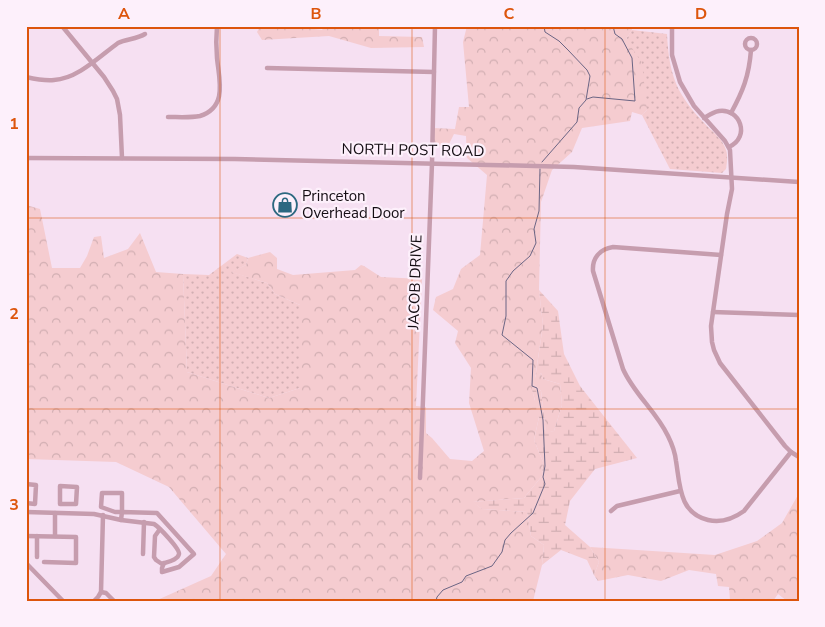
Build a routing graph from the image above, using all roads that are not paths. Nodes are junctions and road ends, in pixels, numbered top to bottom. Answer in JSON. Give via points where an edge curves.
{"nodes":[{"id":1,"x":62,"y":26,"type":"edge"},
{"id":2,"x":217,"y":26,"type":"edge"},
{"id":3,"x":435,"y":26,"type":"edge"},
{"id":4,"x":672,"y":26,"type":"edge"},
{"id":5,"x":145,"y":34,"type":"dead end"},
{"id":6,"x":751,"y":50,"type":"dead end"},
{"id":7,"x":91,"y":62,"type":"junction"},
{"id":8,"x":267,"y":68,"type":"dead end"},
{"id":9,"x":434,"y":72,"type":"junction"},
{"id":10,"x":26,"y":78,"type":"edge"},
{"id":11,"x":731,"y":113,"type":"junction"},
{"id":12,"x":168,"y":117,"type":"dead end"},
{"id":13,"x":704,"y":118,"type":"junction"},
{"id":14,"x":729,"y":147,"type":"junction"},
{"id":15,"x":26,"y":158,"type":"edge"},
{"id":16,"x":122,"y":158,"type":"junction"},
{"id":17,"x":432,"y":163,"type":"junction"},
{"id":18,"x":732,"y":178,"type":"junction"},
{"id":19,"x":799,"y":182,"type":"edge"},
{"id":20,"x":721,"y":255,"type":"junction"},
{"id":21,"x":713,"y":312,"type":"junction"},
{"id":22,"x":799,"y":315,"type":"edge"},
{"id":23,"x":791,"y":452,"type":"junction"},
{"id":24,"x":799,"y":457,"type":"edge"},
{"id":25,"x":420,"y":478,"type":"dead end"},
{"id":26,"x":26,"y":484,"type":"edge"},
{"id":27,"x":680,"y":491,"type":"junction"},
{"id":28,"x":26,"y":503,"type":"edge"},
{"id":29,"x":35,"y":504,"type":"junction"},
{"id":30,"x":76,"y":504,"type":"junction"},
{"id":31,"x":611,"y":511,"type":"dead end"},
{"id":32,"x":26,"y":512,"type":"edge"},
{"id":33,"x":34,"y":512,"type":"junction"},
{"id":34,"x":122,"y":512,"type":"junction"},
{"id":35,"x":56,"y":513,"type":"junction"},
{"id":36,"x":76,"y":513,"type":"junction"},
{"id":37,"x":103,"y":515,"type":"junction"},
{"id":38,"x":121,"y":520,"type":"junction"},
{"id":39,"x":144,"y":522,"type":"junction"},
{"id":40,"x":160,"y":529,"type":"junction"},
{"id":41,"x":175,"y":533,"type":"junction"},
{"id":42,"x":26,"y":536,"type":"edge"},
{"id":43,"x":38,"y":536,"type":"junction"},
{"id":44,"x":55,"y":536,"type":"junction"},
{"id":45,"x":169,"y":539,"type":"junction"},
{"id":46,"x":143,"y":554,"type":"dead end"},
{"id":47,"x":37,"y":557,"type":"dead end"},
{"id":48,"x":44,"y":562,"type":"dead end"},
{"id":49,"x":26,"y":563,"type":"edge"},
{"id":50,"x":164,"y":563,"type":"junction"},
{"id":51,"x":101,"y":592,"type":"junction"},
{"id":52,"x":63,"y":601,"type":"edge"},
{"id":53,"x":94,"y":601,"type":"edge"},
{"id":54,"x":114,"y":601,"type":"edge"}],
"edges":[{"from":1,"to":7,"type":"street"},
{"from":2,"to":12,"type":"street","via":[[216,54],[221,88],[218,99],[213,108],[199,116]]},
{"from":3,"to":9,"type":"street","name":"JACOB DRIVE"},
{"from":4,"to":13,"type":"street","via":[[676,73],[688,99]]},
{"from":5,"to":7,"type":"street","via":[[118,43]]},
{"from":6,"to":11,"type":"street","via":[[745,84]]},
{"from":7,"to":10,"type":"street","via":[[63,79]]},
{"from":7,"to":16,"type":"street","via":[[117,99]]},
{"from":8,"to":9,"type":"street"},
{"from":9,"to":17,"type":"street","name":"JACOB DRIVE"},
{"from":11,"to":13,"type":"street","via":[[719,111]]},
{"from":11,"to":14,"type":"street","via":[[738,120],[741,135],[738,142]]},
{"from":13,"to":14,"type":"street"},
{"from":14,"to":18,"type":"street"},
{"from":15,"to":16,"type":"street","name":"NORTH POST ROAD"},
{"from":16,"to":17,"type":"street","name":"NORTH POST ROAD"},
{"from":17,"to":18,"type":"street","name":"NORTH POST ROAD","via":[[574,167]]},
{"from":17,"to":25,"type":"street","name":"JACOB DRIVE"},
{"from":18,"to":19,"type":"street","name":"NORTH POST ROAD"},
{"from":18,"to":20,"type":"street"},
{"from":20,"to":21,"type":"street"},
{"from":20,"to":27,"type":"street","via":[[613,247],[601,251],[594,262],[594,274],[623,369],[668,435],[676,459]]},
{"from":21,"to":22,"type":"street"},
{"from":21,"to":23,"type":"street","via":[[712,342],[720,363]]},
{"from":23,"to":24,"type":"street"},
{"from":23,"to":27,"type":"street","via":[[744,511],[734,518],[710,521],[699,516],[686,504]]},
{"from":26,"to":29,"type":"street","via":[[36,485]]},
{"from":27,"to":31,"type":"street","via":[[618,506]]},
{"from":28,"to":29,"type":"street"},
{"from":29,"to":33,"type":"street"},
{"from":30,"to":30,"type":"street","via":[[60,504],[60,486],[76,486]]},
{"from":30,"to":36,"type":"street"},
{"from":32,"to":33,"type":"street"},
{"from":33,"to":35,"type":"street"},
{"from":34,"to":34,"type":"street","via":[[101,507],[102,493],[122,493]]},
{"from":34,"to":38,"type":"street"},
{"from":34,"to":41,"type":"street","via":[[157,513]]},
{"from":35,"to":36,"type":"street"},
{"from":35,"to":44,"type":"street"},
{"from":36,"to":37,"type":"street"},
{"from":37,"to":38,"type":"street"},
{"from":37,"to":51,"type":"street"},
{"from":38,"to":39,"type":"street"},
{"from":39,"to":40,"type":"street"},
{"from":39,"to":46,"type":"street"},
{"from":40,"to":45,"type":"street"},
{"from":40,"to":50,"type":"street","via":[[155,536],[154,557],[159,563]]},
{"from":41,"to":45,"type":"street"},
{"from":41,"to":50,"type":"street","via":[[194,554],[179,567],[162,572]]},
{"from":42,"to":43,"type":"street"},
{"from":43,"to":44,"type":"street"},
{"from":43,"to":47,"type":"street"},
{"from":44,"to":48,"type":"street","via":[[76,537],[76,563]]},
{"from":45,"to":50,"type":"street","via":[[179,555]]},
{"from":49,"to":52,"type":"street"},
{"from":51,"to":53,"type":"street"},
{"from":51,"to":54,"type":"street"}]}
